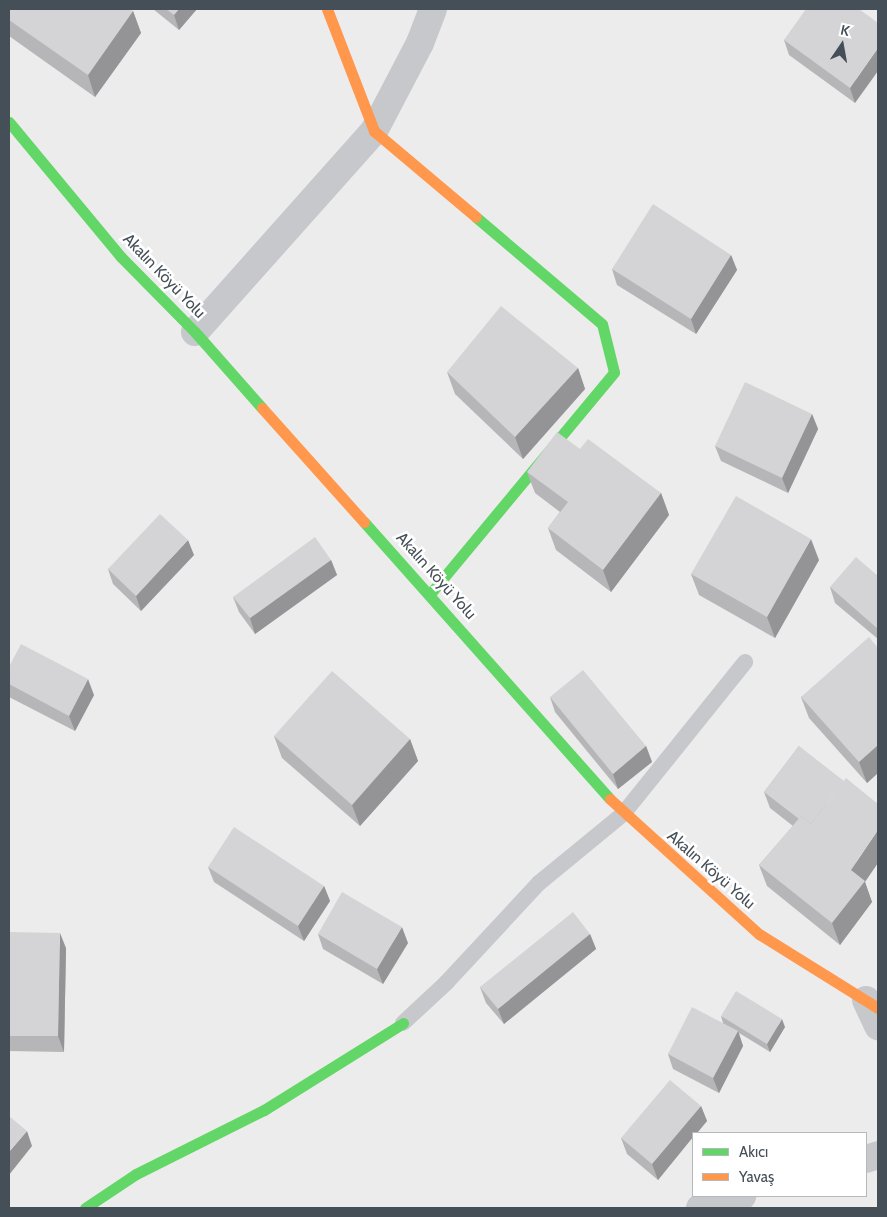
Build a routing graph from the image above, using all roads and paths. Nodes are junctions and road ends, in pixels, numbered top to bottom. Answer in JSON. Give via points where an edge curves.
{"nodes":[{"id":1,"x":327,"y":9,"type":"edge"},
{"id":2,"x":434,"y":9,"type":"edge"},
{"id":3,"x":9,"y":122,"type":"edge"},
{"id":4,"x":374,"y":131,"type":"junction"},
{"id":5,"x":195,"y":332,"type":"junction"},
{"id":6,"x":430,"y":594,"type":"junction"},
{"id":7,"x":745,"y":662,"type":"dead end"},
{"id":8,"x":624,"y":814,"type":"junction"},
{"id":9,"x":872,"y":1004,"type":"edge"},
{"id":10,"x":403,"y":1023,"type":"joint"},
{"id":11,"x":878,"y":1026,"type":"edge"},
{"id":12,"x":738,"y":1197,"type":"edge"},
{"id":13,"x":85,"y":1208,"type":"edge"},
{"id":14,"x":700,"y":1208,"type":"edge"}],
"edges":[{"from":1,"to":4,"type":"street"},
{"from":2,"to":4,"type":"street"},
{"from":3,"to":5,"type":"street","name":"Akalın Köyü Yolu","via":[[121,257]]},
{"from":4,"to":5,"type":"street"},
{"from":4,"to":6,"type":"street","via":[[602,324],[614,372]]},
{"from":5,"to":6,"type":"street","name":"Akalın Köyü Yolu"},
{"from":6,"to":8,"type":"street","name":"Akalın Köyü Yolu"},
{"from":7,"to":8,"type":"lane"},
{"from":8,"to":9,"type":"street","name":"Akalın Köyü Yolu","via":[[759,934]]},
{"from":8,"to":10,"type":"lane","via":[[539,883],[446,983]]},
{"from":9,"to":11,"type":"street"},
{"from":10,"to":13,"type":"street","via":[[264,1110],[136,1174]]},
{"from":12,"to":14,"type":"street"}]}
